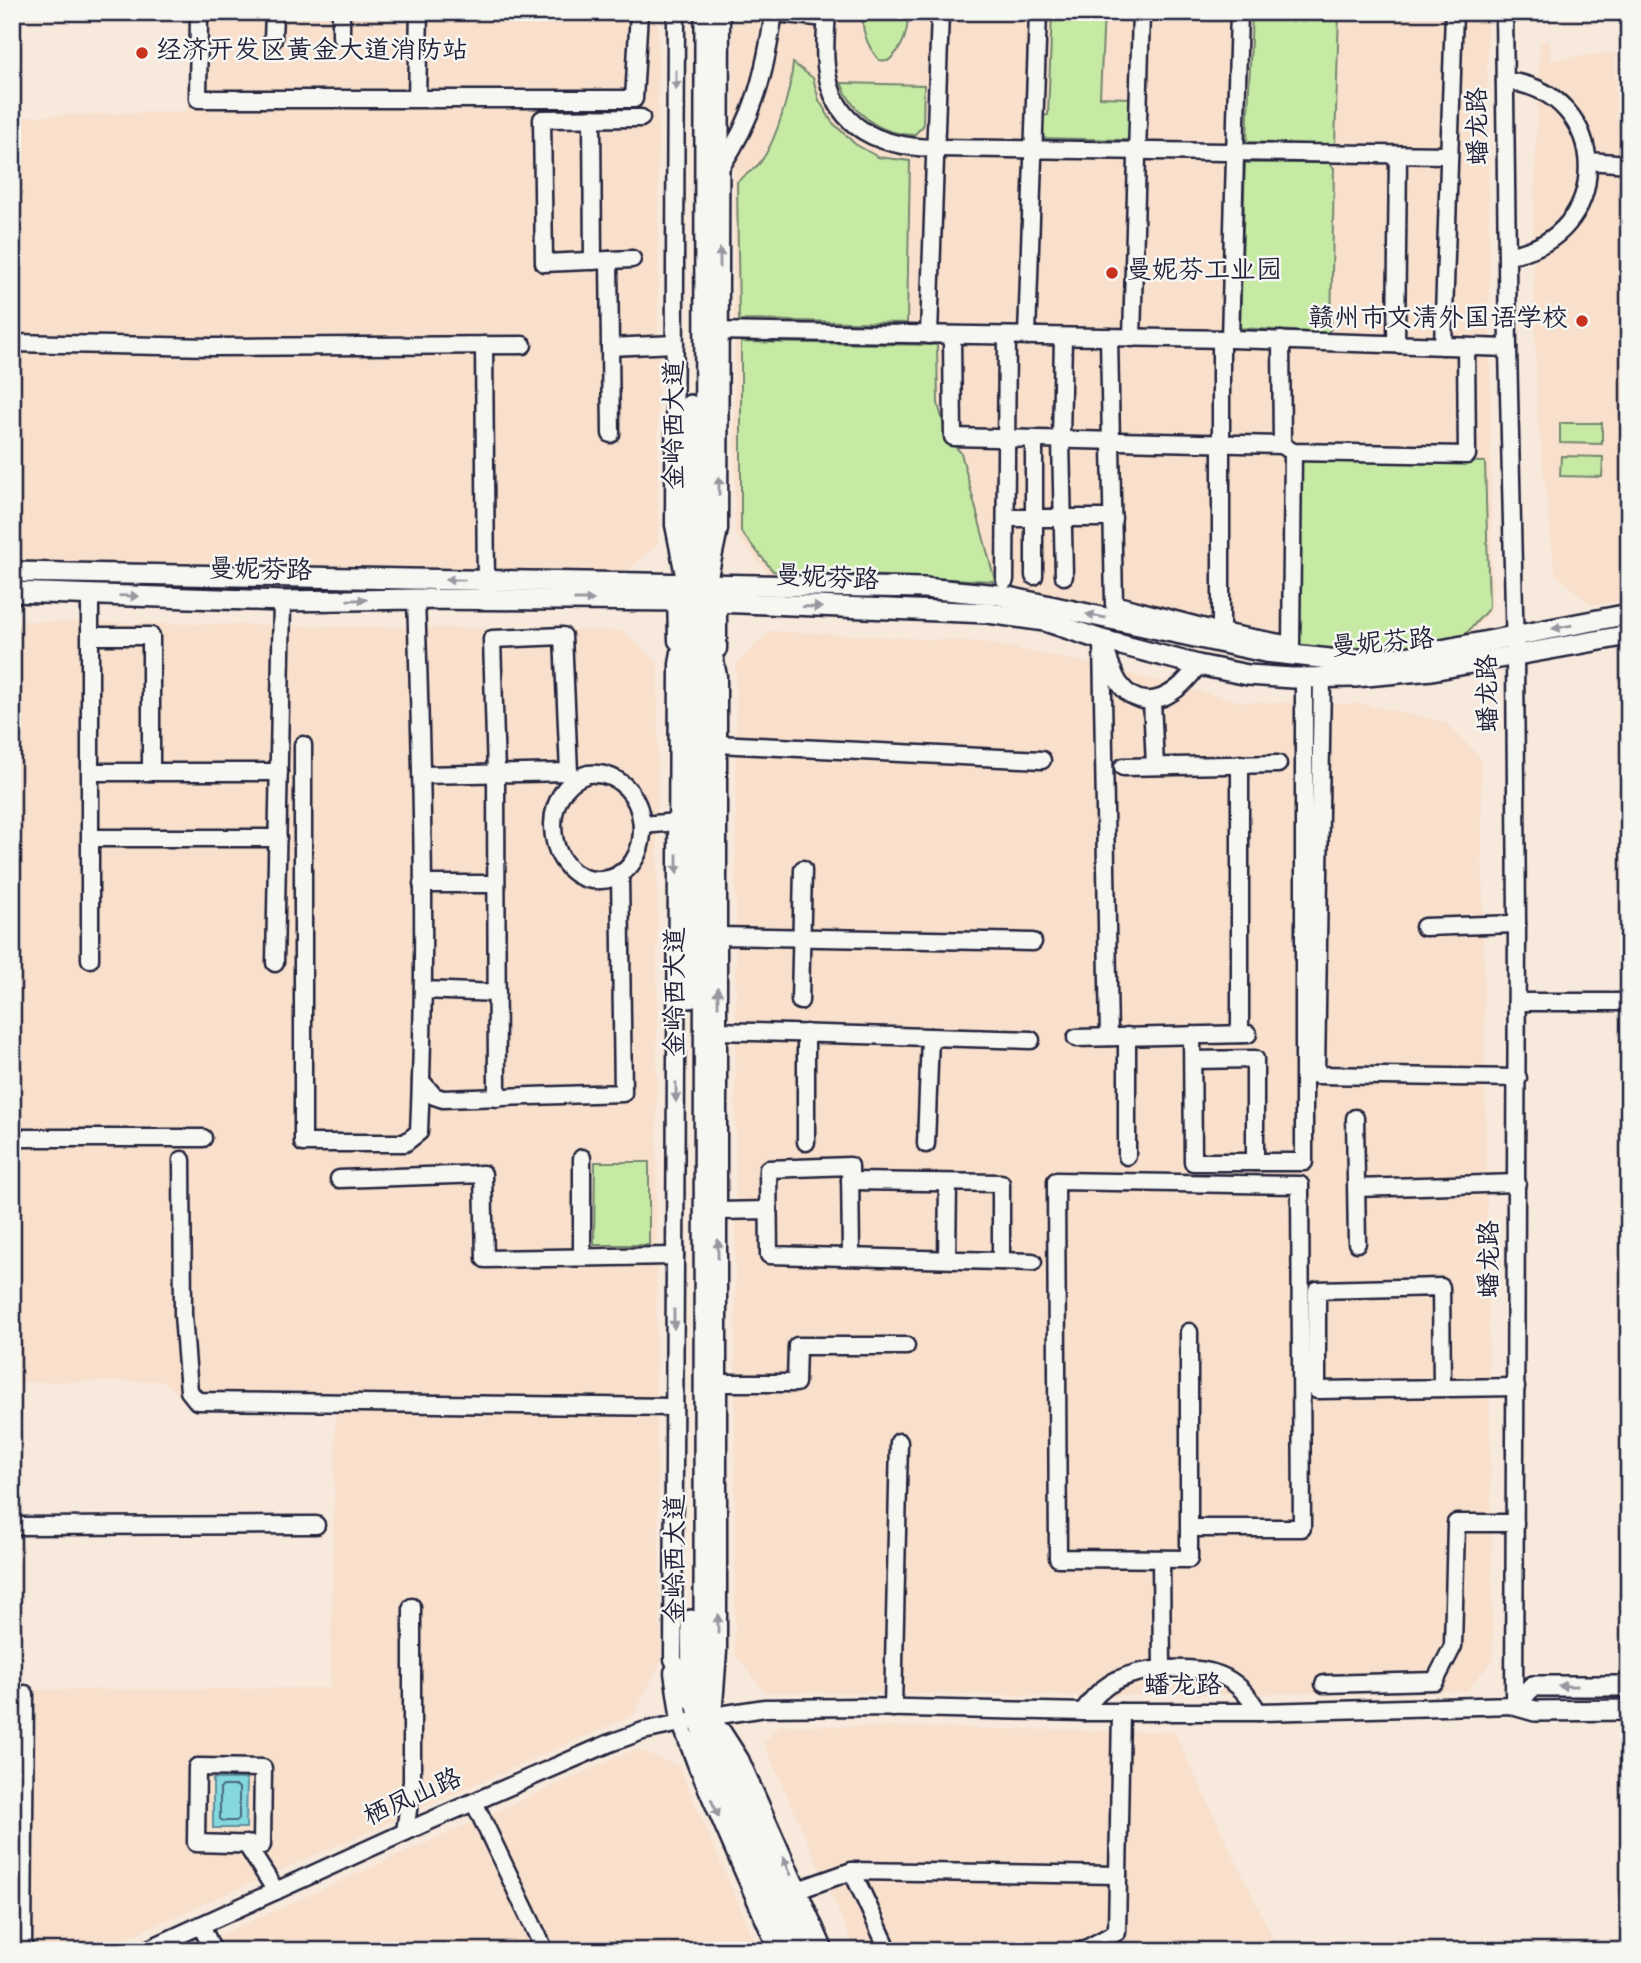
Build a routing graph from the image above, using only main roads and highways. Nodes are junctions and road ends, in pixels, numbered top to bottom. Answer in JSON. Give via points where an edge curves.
{"nodes":[{"id":1,"x":691,"y":12,"type":"edge"},
{"id":2,"x":705,"y":12,"type":"edge"},
{"id":3,"x":12,"y":572,"type":"edge"},
{"id":4,"x":486,"y":590,"type":"junction"},
{"id":5,"x":697,"y":591,"type":"junction"},
{"id":6,"x":12,"y":592,"type":"edge"},
{"id":7,"x":1629,"y":614,"type":"edge"},
{"id":8,"x":1629,"y":635,"type":"edge"},
{"id":9,"x":1515,"y":645,"type":"junction"},
{"id":10,"x":1629,"y":1686,"type":"edge"},
{"id":11,"x":1629,"y":1710,"type":"edge"},
{"id":12,"x":705,"y":1718,"type":"junction"},
{"id":13,"x":793,"y":1951,"type":"edge"},
{"id":14,"x":810,"y":1951,"type":"edge"}],
"edges":[{"from":1,"to":5,"type":"main road","name":"金岭西大道"},
{"from":2,"to":5,"type":"main road","name":"金岭西大道","via":[[711,331]]},
{"from":4,"to":3,"type":"main road","name":"曼妮芬路","one_way":true},
{"from":4,"to":5,"type":"main road","name":"曼妮芬路"},
{"from":6,"to":4,"type":"main road","name":"曼妮芬路","one_way":true,"via":[[282,601],[416,599]]},
{"from":9,"to":5,"type":"main road","name":"曼妮芬路","one_way":true,"via":[[1339,660],[1265,652],[999,595],[924,588]]},
{"from":5,"to":9,"type":"main road","name":"曼妮芬路","one_way":true,"via":[[1045,621],[1102,640],[1248,675],[1355,677],[1432,670]]},
{"from":5,"to":12,"type":"main road","name":"金岭西大道","via":[[690,1657],[692,1684]]},
{"from":7,"to":9,"type":"main road","name":"曼妮芬路","one_way":true},
{"from":8,"to":9,"type":"main road","name":"曼妮芬路"},
{"from":10,"to":11,"type":"main road","one_way":true,"via":[[1533,1686],[1514,1705],[1535,1711]]},
{"from":12,"to":13,"type":"main road","name":"金岭西大道","via":[[720,1783]]},
{"from":12,"to":14,"type":"main road","name":"金岭西大道","via":[[718,1737]]}]}
